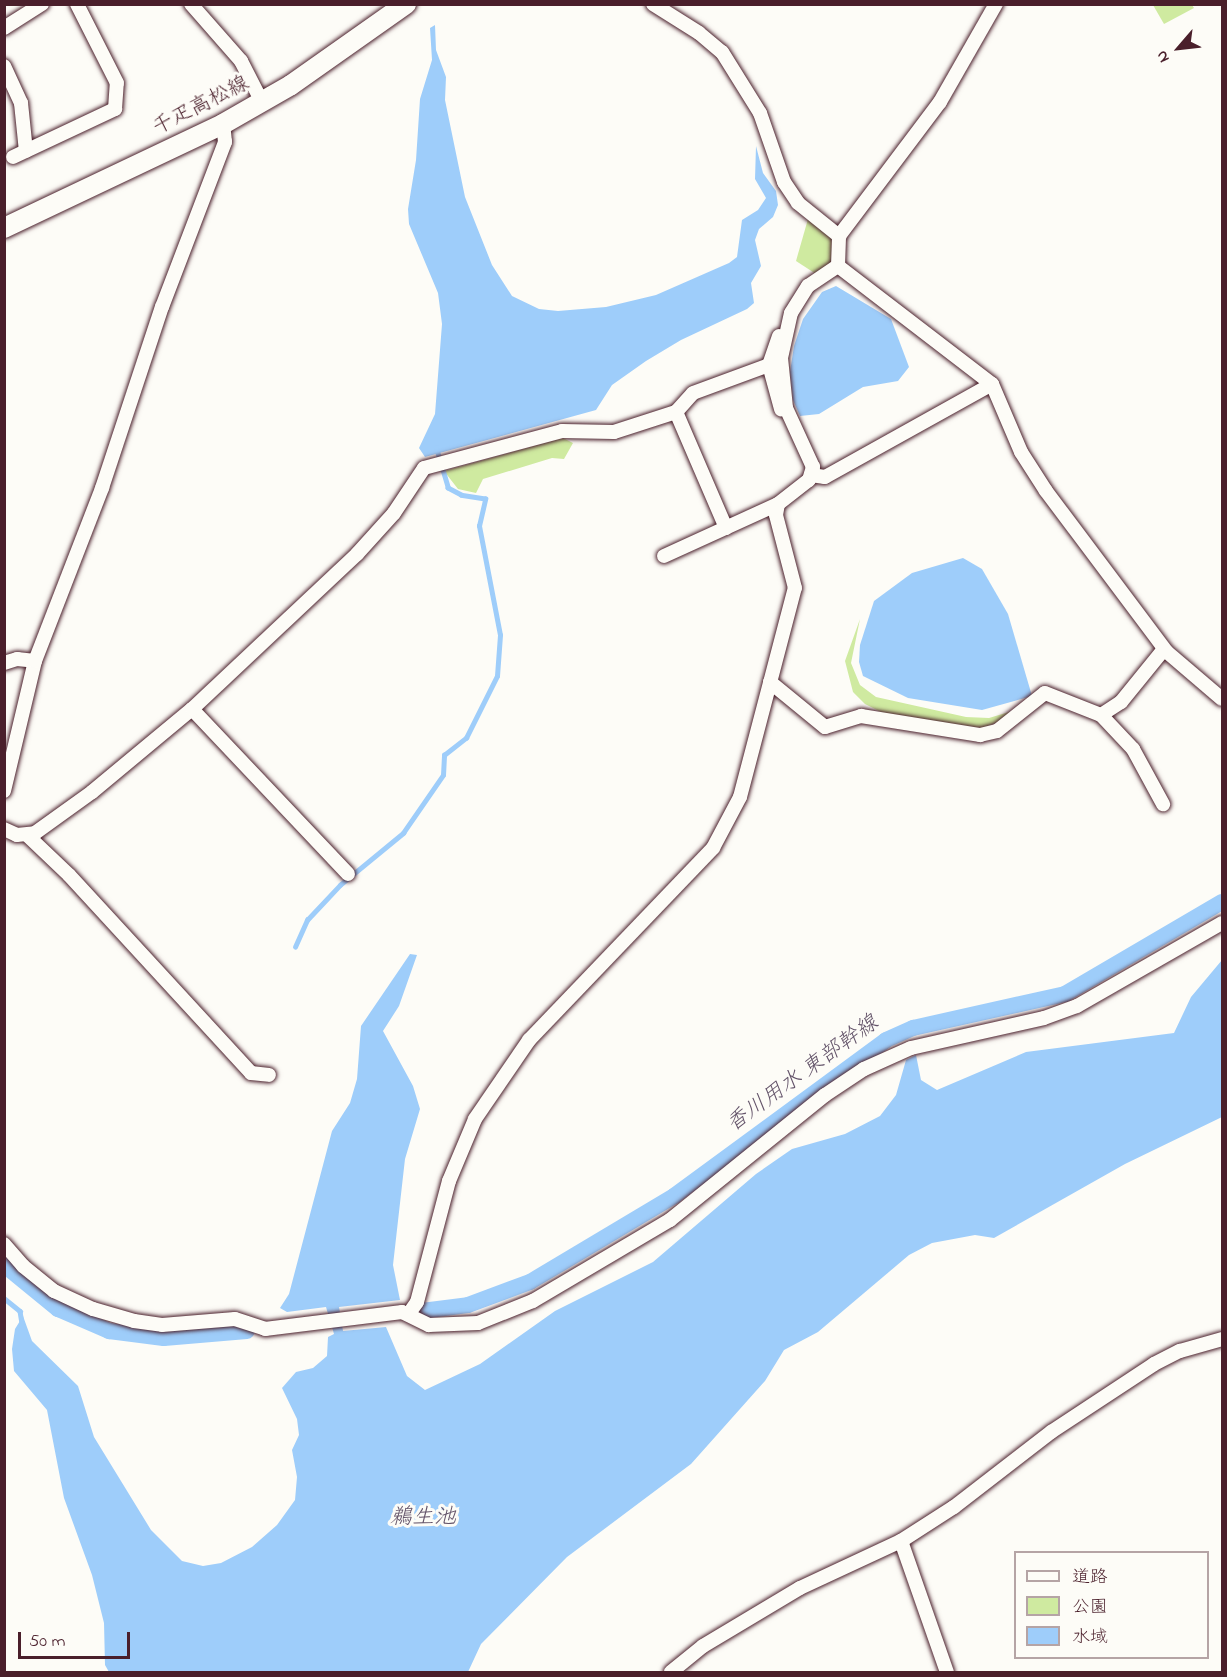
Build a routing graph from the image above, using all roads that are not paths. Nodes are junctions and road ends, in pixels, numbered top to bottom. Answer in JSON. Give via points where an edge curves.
{"nodes":[{"id":1,"x":42,"y":4,"type":"edge"},
{"id":2,"x":77,"y":4,"type":"edge"},
{"id":3,"x":191,"y":4,"type":"edge"},
{"id":4,"x":406,"y":4,"type":"edge"},
{"id":5,"x":653,"y":4,"type":"edge"},
{"id":6,"x":996,"y":4,"type":"edge"},
{"id":7,"x":4,"y":28,"type":"edge"},
{"id":8,"x":4,"y":66,"type":"edge"},
{"id":9,"x":262,"y":102,"type":"junction"},
{"id":10,"x":224,"y":124,"type":"junction"},
{"id":11,"x":4,"y":228,"type":"edge"},
{"id":12,"x":839,"y":236,"type":"junction"},
{"id":13,"x":838,"y":266,"type":"junction"},
{"id":14,"x":791,"y":313,"type":"junction"},
{"id":15,"x":769,"y":365,"type":"junction"},
{"id":16,"x":992,"y":384,"type":"junction"},
{"id":17,"x":676,"y":412,"type":"junction"},
{"id":18,"x":794,"y":425,"type":"junction"},
{"id":19,"x":811,"y":475,"type":"junction"},
{"id":20,"x":778,"y":504,"type":"junction"},
{"id":21,"x":726,"y":528,"type":"junction"},
{"id":22,"x":663,"y":556,"type":"dead end"},
{"id":23,"x":1164,"y":649,"type":"junction"},
{"id":24,"x":35,"y":661,"type":"junction"},
{"id":25,"x":4,"y":663,"type":"edge"},
{"id":26,"x":770,"y":682,"type":"junction"},
{"id":27,"x":1222,"y":699,"type":"edge"},
{"id":28,"x":192,"y":708,"type":"junction"},
{"id":29,"x":1101,"y":715,"type":"junction"},
{"id":30,"x":4,"y":791,"type":"edge"},
{"id":31,"x":1163,"y":804,"type":"dead end"},
{"id":32,"x":4,"y":829,"type":"edge"},
{"id":33,"x":27,"y":835,"type":"junction"},
{"id":34,"x":348,"y":874,"type":"dead end"},
{"id":35,"x":1222,"y":923,"type":"edge"},
{"id":36,"x":268,"y":1075,"type":"dead end"},
{"id":37,"x":4,"y":1244,"type":"edge"},
{"id":38,"x":406,"y":1312,"type":"junction"},
{"id":39,"x":1222,"y":1340,"type":"edge"},
{"id":40,"x":901,"y":1541,"type":"junction"},
{"id":41,"x":671,"y":1672,"type":"edge"},
{"id":42,"x":947,"y":1672,"type":"edge"}],
"edges":[{"from":1,"to":7,"type":"street"},
{"from":2,"to":8,"type":"street","via":[[117,83],[115,109],[20,154],[21,103]]},
{"from":3,"to":9,"type":"street","via":[[241,61]]},
{"from":4,"to":9,"type":"main road","name":"千疋高松線"},
{"from":5,"to":12,"type":"street","via":[[722,52],[760,113],[784,182],[798,203]]},
{"from":6,"to":12,"type":"street","via":[[940,102]]},
{"from":9,"to":10,"type":"main road","name":"千疋高松線"},
{"from":10,"to":11,"type":"main road","name":"千疋高松線"},
{"from":10,"to":24,"type":"street","via":[[225,142],[162,307],[102,488]]},
{"from":12,"to":13,"type":"street"},
{"from":13,"to":14,"type":"street","via":[[808,286]]},
{"from":13,"to":16,"type":"street"},
{"from":14,"to":15,"type":"street"},
{"from":14,"to":18,"type":"street","via":[[781,358],[786,408]]},
{"from":15,"to":17,"type":"street","via":[[693,393]]},
{"from":15,"to":18,"type":"street","via":[[779,408]]},
{"from":16,"to":19,"type":"street","via":[[825,477]]},
{"from":16,"to":23,"type":"street","via":[[1021,452],[1046,491]]},
{"from":17,"to":21,"type":"street"},
{"from":17,"to":28,"type":"street","via":[[614,432],[562,431],[424,468],[394,513],[357,554]]},
{"from":18,"to":19,"type":"street","via":[[813,467]]},
{"from":19,"to":20,"type":"street"},
{"from":20,"to":21,"type":"street"},
{"from":20,"to":26,"type":"street","via":[[776,515],[795,588]]},
{"from":21,"to":22,"type":"street"},
{"from":23,"to":27,"type":"street"},
{"from":23,"to":29,"type":"street","via":[[1121,702]]},
{"from":24,"to":25,"type":"street","via":[[17,659]]},
{"from":24,"to":30,"type":"street"},
{"from":26,"to":29,"type":"street","via":[[825,726],[861,716],[980,735],[997,731],[1045,693]]},
{"from":26,"to":38,"type":"street","via":[[740,797],[713,848],[529,1040],[475,1119],[453,1171],[417,1302]]},
{"from":28,"to":33,"type":"street","via":[[92,792]]},
{"from":28,"to":34,"type":"street"},
{"from":29,"to":31,"type":"street","via":[[1133,749]]},
{"from":32,"to":33,"type":"street"},
{"from":33,"to":36,"type":"street","via":[[69,875],[251,1073]]},
{"from":35,"to":38,"type":"street","via":[[1077,1006],[911,1048],[864,1069],[825,1095],[670,1220],[533,1301],[478,1323],[451,1326],[429,1325]]},
{"from":37,"to":38,"type":"street","via":[[54,1290],[93,1309],[162,1325],[235,1319],[265,1329]]},
{"from":39,"to":40,"type":"street","via":[[1180,1351],[1154,1364],[1051,1432],[954,1507]]},
{"from":40,"to":41,"type":"street","via":[[800,1588],[703,1646]]},
{"from":40,"to":42,"type":"street"}]}
